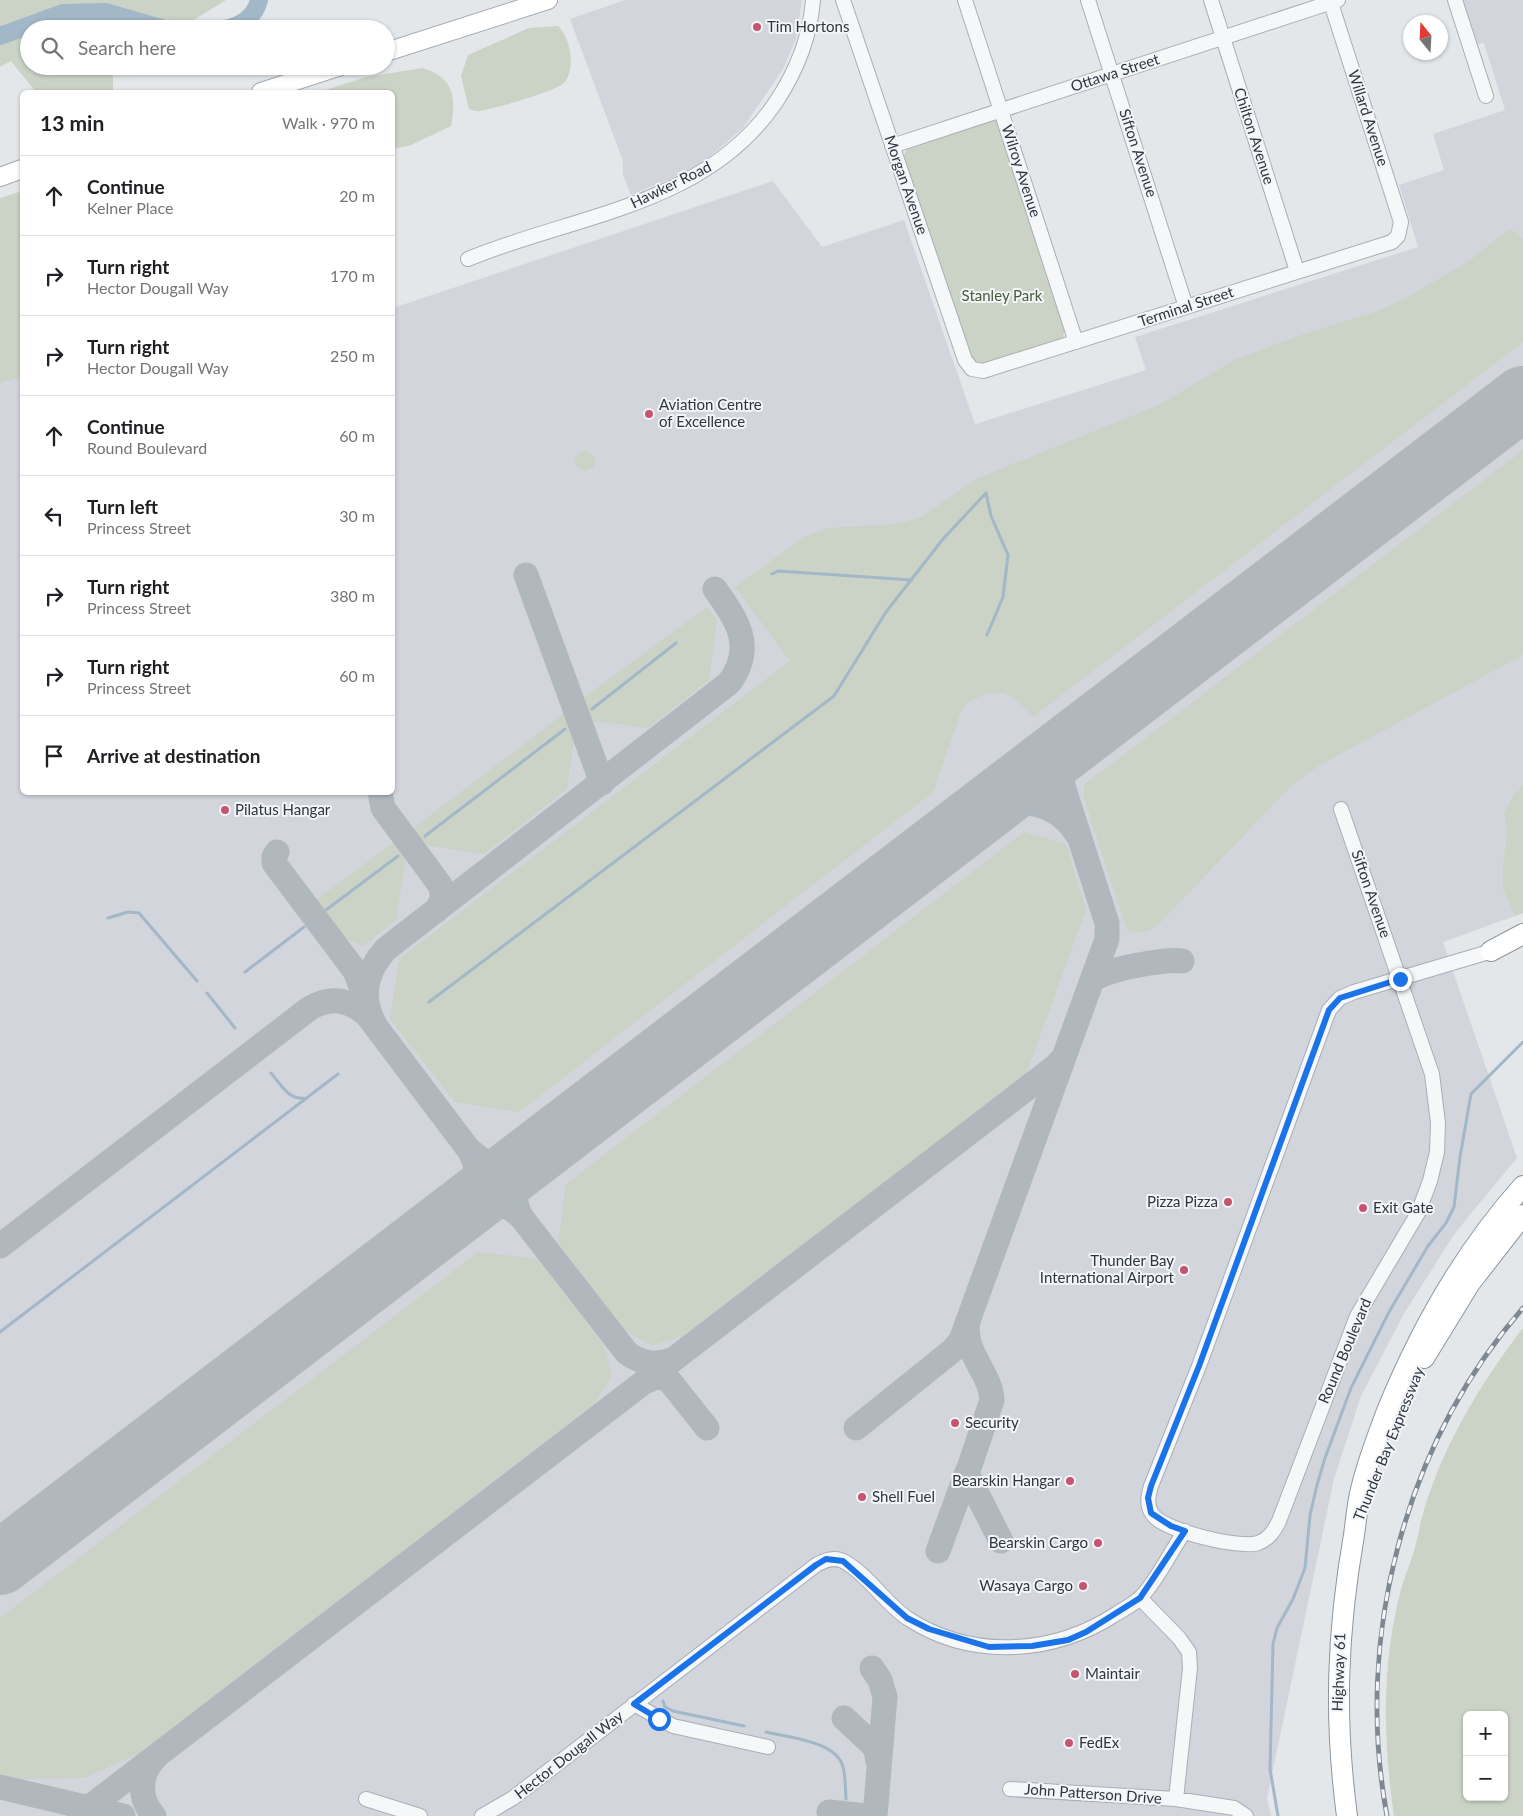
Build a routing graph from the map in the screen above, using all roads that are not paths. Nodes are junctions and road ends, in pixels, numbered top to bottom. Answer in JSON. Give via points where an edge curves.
{"nodes":[{"id":1,"x":548,"y":0,"type":"edge"},
{"id":2,"x":813,"y":0,"type":"edge"},
{"id":3,"x":843,"y":0,"type":"edge"},
{"id":4,"x":965,"y":0,"type":"edge"},
{"id":5,"x":1088,"y":0,"type":"edge"},
{"id":6,"x":1210,"y":0,"type":"edge"},
{"id":7,"x":1456,"y":0,"type":"edge"},
{"id":8,"x":1332,"y":1,"type":"edge"},
{"id":9,"x":1223,"y":38,"type":"junction"},
{"id":10,"x":395,"y":49,"type":"edge"},
{"id":11,"x":1113,"y":74,"type":"junction"},
{"id":12,"x":313,"y":75,"type":"edge"},
{"id":13,"x":267,"y":90,"type":"edge"},
{"id":14,"x":1486,"y":96,"type":"dead end"},
{"id":15,"x":1002,"y":110,"type":"junction"},
{"id":16,"x":892,"y":146,"type":"junction"},
{"id":17,"x":20,"y":170,"type":"edge"},
{"id":18,"x":0,"y":177,"type":"edge"},
{"id":19,"x":1398,"y":236,"type":"joint"},
{"id":20,"x":468,"y":260,"type":"dead end"},
{"id":21,"x":1297,"y":272,"type":"junction"},
{"id":22,"x":1186,"y":306,"type":"junction"},
{"id":23,"x":1076,"y":342,"type":"junction"},
{"id":24,"x":972,"y":369,"type":"joint"},
{"id":25,"x":1341,"y":809,"type":"dead end"},
{"id":26,"x":1523,"y":934,"type":"edge"},
{"id":27,"x":1523,"y":942,"type":"edge"},
{"id":28,"x":1491,"y":951,"type":"junction"},
{"id":29,"x":1400,"y":979,"type":"junction"},
{"id":30,"x":1523,"y":1186,"type":"edge"},
{"id":31,"x":1523,"y":1215,"type":"edge"},
{"id":32,"x":1355,"y":1529,"type":"junction"},
{"id":33,"x":1185,"y":1531,"type":"junction"},
{"id":34,"x":1140,"y":1598,"type":"junction"},
{"id":35,"x":634,"y":1704,"type":"junction"},
{"id":36,"x":768,"y":1747,"type":"dead end"},
{"id":37,"x":1010,"y":1789,"type":"dead end"},
{"id":38,"x":366,"y":1799,"type":"dead end"},
{"id":39,"x":1176,"y":1799,"type":"junction"},
{"id":40,"x":420,"y":1816,"type":"edge"},
{"id":41,"x":482,"y":1816,"type":"edge"},
{"id":42,"x":1246,"y":1816,"type":"edge"},
{"id":43,"x":1347,"y":1816,"type":"edge"}],
"edges":[{"from":1,"to":10,"type":"main road"},
{"from":2,"to":20,"type":"street","name":"Hawker Road","via":[[801,54],[785,89],[767,115],[721,161],[688,181],[643,201]]},
{"from":3,"to":16,"type":"street","name":"Morgan Avenue"},
{"from":4,"to":15,"type":"street","name":"Wilroy Avenue"},
{"from":5,"to":11,"type":"street","name":"Sifton Avenue"},
{"from":6,"to":9,"type":"street","name":"Chilton Avenue"},
{"from":7,"to":14,"type":"street"},
{"from":8,"to":9,"type":"street","name":"Ottawa Street"},
{"from":8,"to":19,"type":"street","name":"Willard Avenue","via":[[1401,222]]},
{"from":9,"to":11,"type":"street","name":"Ottawa Street"},
{"from":9,"to":21,"type":"street","name":"Chilton Avenue"},
{"from":11,"to":15,"type":"street","name":"Ottawa Street"},
{"from":11,"to":22,"type":"street","name":"Sifton Avenue"},
{"from":12,"to":13,"type":"main road"},
{"from":15,"to":16,"type":"street","name":"Ottawa Street"},
{"from":15,"to":23,"type":"street","name":"Wilroy Avenue"},
{"from":16,"to":24,"type":"street","name":"Morgan Avenue","via":[[965,360]]},
{"from":17,"to":18,"type":"main road"},
{"from":19,"to":21,"type":"street","name":"Terminal Street","via":[[1392,242]]},
{"from":21,"to":22,"type":"street","name":"Terminal Street"},
{"from":22,"to":23,"type":"street","name":"Terminal Street"},
{"from":23,"to":24,"type":"street","name":"Terminal Street","via":[[983,371]]},
{"from":25,"to":29,"type":"street","name":"Sifton Avenue"},
{"from":26,"to":28,"type":"highway"},
{"from":27,"to":28,"type":"highway"},
{"from":28,"to":29,"type":"street","name":"Round Boulevard"},
{"from":29,"to":33,"type":"street","name":"Round Boulevard","via":[[1340,998],[1332,1004],[1324,1023],[1148,1498],[1151,1513],[1156,1518]]},
{"from":29,"to":33,"type":"street","name":"Round Boulevard","via":[[1432,1074],[1436,1096],[1437,1152],[1425,1197],[1360,1310],[1274,1530],[1260,1542],[1245,1545]]},
{"from":30,"to":32,"type":"highway","name":"Thunder Bay Expressway","via":[[1471,1253],[1436,1307],[1405,1366],[1372,1449]]},
{"from":31,"to":32,"type":"highway","name":"Thunder Bay Expressway","via":[[1470,1282],[1428,1351],[1404,1400]]},
{"from":32,"to":43,"type":"highway","name":"Highway 61","via":[[1340,1636],[1337,1706]]},
{"from":33,"to":34,"type":"street"},
{"from":34,"to":35,"type":"street","name":"Hector Dougall Way","via":[[1068,1640],[1032,1646],[989,1647],[929,1629],[907,1618],[843,1561],[826,1559]]},
{"from":34,"to":39,"type":"street","name":"John Patterson Drive","via":[[1189,1652]]},
{"from":35,"to":36,"type":"street","via":[[673,1726]]},
{"from":35,"to":41,"type":"street","name":"Hector Dougall Way","via":[[513,1798]]},
{"from":37,"to":39,"type":"street","name":"John Patterson Drive"},
{"from":38,"to":40,"type":"street"},
{"from":39,"to":42,"type":"street","name":"John Patterson Drive","via":[[1234,1808]]}]}
